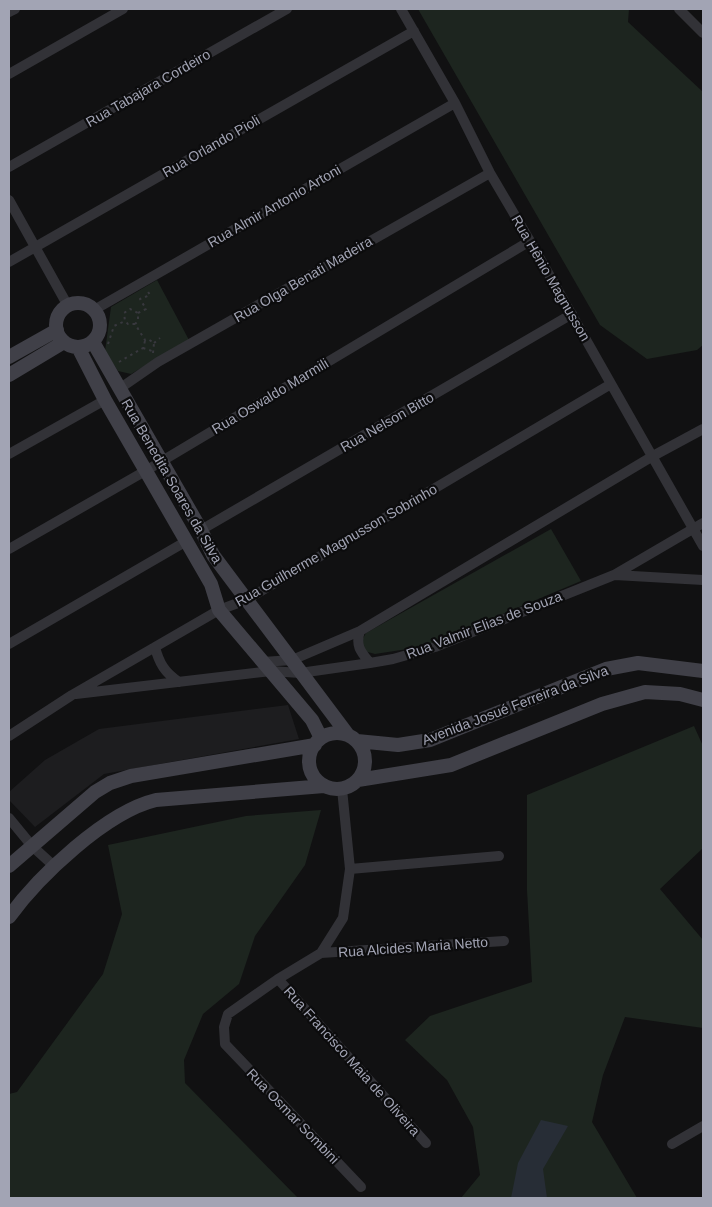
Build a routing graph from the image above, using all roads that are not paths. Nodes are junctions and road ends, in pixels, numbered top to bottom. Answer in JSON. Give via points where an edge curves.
{"nodes":[{"id":1,"x":15,"y":9,"type":"edge"},
{"id":2,"x":123,"y":9,"type":"edge"},
{"id":3,"x":287,"y":9,"type":"edge"},
{"id":4,"x":401,"y":9,"type":"edge"},
{"id":5,"x":678,"y":9,"type":"edge"},
{"id":6,"x":9,"y":12,"type":"edge"},
{"id":7,"x":414,"y":31,"type":"junction"},
{"id":8,"x":703,"y":32,"type":"edge"},
{"id":9,"x":9,"y":74,"type":"edge"},
{"id":10,"x":454,"y":103,"type":"junction"},
{"id":11,"x":9,"y":167,"type":"edge"},
{"id":12,"x":490,"y":173,"type":"junction"},
{"id":13,"x":9,"y":200,"type":"edge"},
{"id":14,"x":530,"y":241,"type":"junction"},
{"id":15,"x":35,"y":246,"type":"junction"},
{"id":16,"x":9,"y":262,"type":"edge"},
{"id":17,"x":68,"y":306,"type":"junction"},
{"id":18,"x":94,"y":310,"type":"junction"},
{"id":19,"x":572,"y":314,"type":"junction"},
{"id":20,"x":56,"y":330,"type":"junction"},
{"id":21,"x":64,"y":342,"type":"junction"},
{"id":22,"x":93,"y":342,"type":"junction"},
{"id":23,"x":78,"y":348,"type":"junction"},
{"id":24,"x":9,"y":357,"type":"edge"},
{"id":25,"x":9,"y":375,"type":"edge"},
{"id":26,"x":611,"y":384,"type":"junction"},
{"id":27,"x":119,"y":389,"type":"junction"},
{"id":28,"x":104,"y":400,"type":"junction"},
{"id":29,"x":703,"y":429,"type":"edge"},
{"id":30,"x":9,"y":454,"type":"edge"},
{"id":31,"x":653,"y":456,"type":"junction"},
{"id":32,"x":162,"y":460,"type":"junction"},
{"id":33,"x":147,"y":470,"type":"junction"},
{"id":34,"x":703,"y":524,"type":"edge"},
{"id":35,"x":694,"y":529,"type":"junction"},
{"id":36,"x":201,"y":530,"type":"junction"},
{"id":37,"x":186,"y":542,"type":"junction"},
{"id":38,"x":703,"y":546,"type":"edge"},
{"id":39,"x":9,"y":549,"type":"edge"},
{"id":40,"x":614,"y":575,"type":"junction"},
{"id":41,"x":703,"y":580,"type":"edge"},
{"id":42,"x":246,"y":600,"type":"junction"},
{"id":43,"x":219,"y":610,"type":"junction"},
{"id":44,"x":360,"y":631,"type":"junction"},
{"id":45,"x":9,"y":644,"type":"edge"},
{"id":46,"x":155,"y":647,"type":"junction"},
{"id":47,"x":292,"y":660,"type":"junction"},
{"id":48,"x":370,"y":663,"type":"junction"},
{"id":49,"x":267,"y":666,"type":"junction"},
{"id":50,"x":703,"y":671,"type":"edge"},
{"id":51,"x":300,"y":673,"type":"junction"},
{"id":52,"x":179,"y":682,"type":"junction"},
{"id":53,"x":72,"y":695,"type":"junction"},
{"id":54,"x":703,"y":700,"type":"edge"},
{"id":55,"x":9,"y":736,"type":"edge"},
{"id":56,"x":352,"y":738,"type":"junction"},
{"id":57,"x":318,"y":742,"type":"junction"},
{"id":58,"x":358,"y":780,"type":"junction"},
{"id":59,"x":324,"y":786,"type":"junction"},
{"id":60,"x":342,"y":789,"type":"junction"},
{"id":61,"x":9,"y":818,"type":"edge"},
{"id":62,"x":32,"y":846,"type":"junction"},
{"id":63,"x":499,"y":856,"type":"dead end"},
{"id":64,"x":9,"y":866,"type":"edge"},
{"id":65,"x":54,"y":866,"type":"junction"},
{"id":66,"x":350,"y":870,"type":"junction"},
{"id":67,"x":9,"y":917,"type":"edge"},
{"id":68,"x":504,"y":941,"type":"dead end"},
{"id":69,"x":321,"y":953,"type":"junction"},
{"id":70,"x":278,"y":979,"type":"junction"},
{"id":71,"x":703,"y":1126,"type":"edge"},
{"id":72,"x":426,"y":1143,"type":"dead end"},
{"id":73,"x":672,"y":1144,"type":"dead end"},
{"id":74,"x":361,"y":1187,"type":"dead end"}],
"edges":[{"from":1,"to":6,"type":"street"},
{"from":2,"to":9,"type":"street"},
{"from":3,"to":11,"type":"street","name":"Rua Tabajara Cordeiro"},
{"from":4,"to":7,"type":"street","name":"Rua Hênio Magnusson"},
{"from":5,"to":8,"type":"street"},
{"from":7,"to":10,"type":"street","name":"Rua Hênio Magnusson"},
{"from":7,"to":15,"type":"street","name":"Rua Orlando Pioli"},
{"from":10,"to":12,"type":"street","name":"Rua Hênio Magnusson"},
{"from":10,"to":18,"type":"street","name":"Rua Almir Antonio Artoni"},
{"from":12,"to":14,"type":"street","name":"Rua Hênio Magnusson"},
{"from":12,"to":27,"type":"street","name":"Rua Olga Benati Madeira","via":[[158,362]]},
{"from":13,"to":15,"type":"street"},
{"from":14,"to":19,"type":"street","name":"Rua Hênio Magnusson"},
{"from":14,"to":32,"type":"street","name":"Rua Oswaldo Marmili"},
{"from":15,"to":16,"type":"street","name":"Rua Orlando Pioli"},
{"from":15,"to":17,"type":"street"},
{"from":17,"to":18,"type":"main road","via":[[82,304]]},
{"from":17,"to":20,"type":"main road","via":[[58,316]]},
{"from":18,"to":22,"type":"main road","via":[[100,330]]},
{"from":19,"to":26,"type":"street","name":"Rua Hênio Magnusson"},
{"from":19,"to":36,"type":"street","name":"Rua Nelson Bitto"},
{"from":20,"to":21,"type":"main road"},
{"from":20,"to":24,"type":"main road"},
{"from":21,"to":23,"type":"main road"},
{"from":21,"to":25,"type":"main road"},
{"from":22,"to":23,"type":"main road"},
{"from":22,"to":27,"type":"main road","name":"Rua Benedita Soares da Silva"},
{"from":23,"to":28,"type":"main road","name":"Rua Benedita Soares da Silva"},
{"from":26,"to":31,"type":"street","name":"Rua Hênio Magnusson"},
{"from":26,"to":42,"type":"street","name":"Rua Guilherme Magnusson Sobrinho"},
{"from":27,"to":32,"type":"main road","name":"Rua Benedita Soares da Silva"},
{"from":28,"to":30,"type":"street"},
{"from":28,"to":33,"type":"main road","name":"Rua Benedita Soares da Silva"},
{"from":29,"to":31,"type":"street"},
{"from":31,"to":35,"type":"street","name":"Rua Hênio Magnusson"},
{"from":31,"to":44,"type":"street"},
{"from":32,"to":33,"type":"street","name":"Rua Oswaldo Marmili"},
{"from":32,"to":36,"type":"main road","name":"Rua Benedita Soares da Silva"},
{"from":33,"to":37,"type":"main road","name":"Rua Benedita Soares da Silva"},
{"from":33,"to":39,"type":"street","name":"Rua Oswaldo Marmili"},
{"from":34,"to":35,"type":"street","name":"Rua Valmir Elias de Souza"},
{"from":35,"to":38,"type":"street","name":"Rua Hênio Magnusson"},
{"from":35,"to":40,"type":"street","name":"Rua Valmir Elias de Souza"},
{"from":36,"to":42,"type":"main road","name":"Rua Benedita Soares da Silva","via":[[213,555]]},
{"from":37,"to":43,"type":"main road","name":"Rua Benedita Soares da Silva","via":[[212,584]]},
{"from":37,"to":45,"type":"street"},
{"from":40,"to":41,"type":"street"},
{"from":40,"to":48,"type":"street","name":"Rua Valmir Elias de Souza","via":[[435,647]]},
{"from":42,"to":43,"type":"street","name":"Rua Guilherme Magnusson Sobrinho"},
{"from":42,"to":47,"type":"main road","name":"Rua Benedita Soares da Silva"},
{"from":43,"to":46,"type":"street","name":"Rua Guilherme Magnusson Sobrinho"},
{"from":43,"to":49,"type":"main road","name":"Rua Benedita Soares da Silva"},
{"from":44,"to":47,"type":"street"},
{"from":44,"to":48,"type":"street","via":[[356,641]]},
{"from":46,"to":52,"type":"street","via":[[164,669]]},
{"from":46,"to":53,"type":"street","name":"Rua Guilherme Magnusson Sobrinho"},
{"from":47,"to":49,"type":"street"},
{"from":47,"to":51,"type":"main road","name":"Rua Benedita Soares da Silva"},
{"from":48,"to":51,"type":"street","name":"Rua Valmir Elias de Souza"},
{"from":49,"to":51,"type":"street","name":"Rua Valmir Elias de Souza"},
{"from":49,"to":52,"type":"street","name":"Rua Valmir Elias de Souza"},
{"from":49,"to":57,"type":"main road","name":"Rua Benedita Soares da Silva","via":[[312,720]]},
{"from":50,"to":56,"type":"main road","name":"Avenida Josué Ferreira da Silva","via":[[638,663],[606,669],[430,740],[398,746]]},
{"from":51,"to":56,"type":"main road","name":"Rua Benedita Soares da Silva"},
{"from":52,"to":53,"type":"street","name":"Rua Valmir Elias de Souza"},
{"from":53,"to":55,"type":"street","name":"Rua Guilherme Magnusson Sobrinho"},
{"from":54,"to":58,"type":"main road","via":[[680,694],[645,692],[602,704],[451,765]]},
{"from":56,"to":57,"type":"main road","via":[[330,734]]},
{"from":56,"to":58,"type":"main road","via":[[364,755],[365,764]]},
{"from":57,"to":59,"type":"main road","via":[[309,763],[317,780]]},
{"from":57,"to":62,"type":"main road","via":[[131,776],[110,783]]},
{"from":58,"to":60,"type":"main road"},
{"from":59,"to":60,"type":"main road"},
{"from":59,"to":65,"type":"main road","via":[[143,803],[120,814]]},
{"from":60,"to":66,"type":"street"},
{"from":61,"to":62,"type":"street"},
{"from":62,"to":64,"type":"main road"},
{"from":62,"to":65,"type":"street"},
{"from":63,"to":66,"type":"street"},
{"from":65,"to":67,"type":"main road","via":[[33,885]]},
{"from":66,"to":69,"type":"street","via":[[344,918]]},
{"from":68,"to":69,"type":"street","name":"Rua Alcides Maria Netto"},
{"from":69,"to":70,"type":"street"},
{"from":70,"to":72,"type":"street","name":"Rua Francisco Maia de Oliveira"},
{"from":70,"to":74,"type":"street","name":"Rua Osmar Sombini","via":[[228,1014],[224,1027],[225,1044]]},
{"from":71,"to":73,"type":"street"}]}
